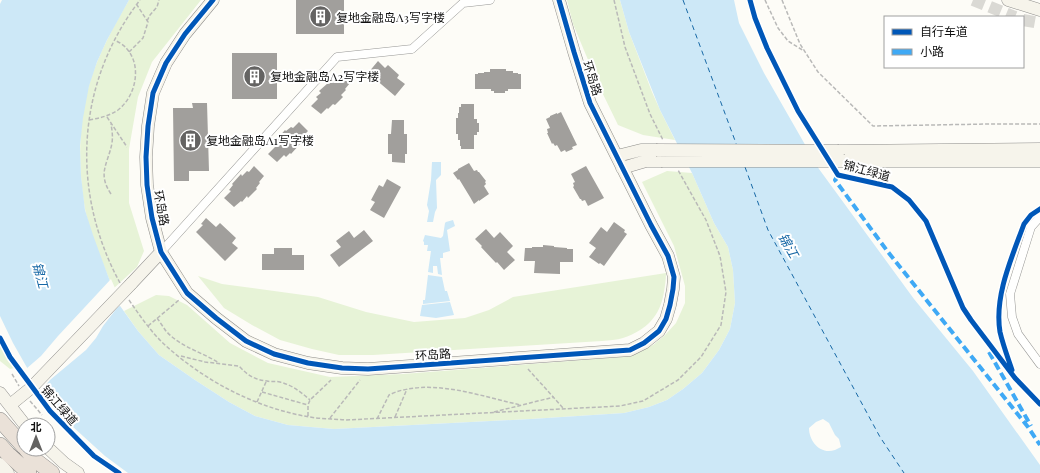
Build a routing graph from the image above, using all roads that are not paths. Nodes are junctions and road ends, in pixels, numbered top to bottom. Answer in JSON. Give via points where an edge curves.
{"nodes":[{"id":1,"x":213,"y":0,"type":"edge"},
{"id":2,"x":490,"y":0,"type":"edge"},
{"id":3,"x":559,"y":0,"type":"edge"},
{"id":4,"x":1008,"y":0,"type":"edge"},
{"id":5,"x":1040,"y":10,"type":"edge"},
{"id":6,"x":1040,"y":149,"type":"edge"},
{"id":7,"x":617,"y":156,"type":"junction"},
{"id":8,"x":658,"y":156,"type":"junction"},
{"id":9,"x":842,"y":156,"type":"junction"},
{"id":10,"x":1040,"y":161,"type":"edge"},
{"id":11,"x":622,"y":168,"type":"junction"},
{"id":12,"x":1040,"y":217,"type":"edge"},
{"id":13,"x":161,"y":252,"type":"junction"},
{"id":14,"x":1040,"y":364,"type":"edge"},
{"id":15,"x":0,"y":394,"type":"edge"},
{"id":16,"x":10,"y":405,"type":"junction"},
{"id":17,"x":19,"y":417,"type":"edge"},
{"id":18,"x":0,"y":420,"type":"edge"},
{"id":19,"x":16,"y":438,"type":"edge"},
{"id":20,"x":0,"y":445,"type":"edge"},
{"id":21,"x":56,"y":456,"type":"edge"},
{"id":22,"x":33,"y":457,"type":"edge"},
{"id":23,"x":0,"y":464,"type":"edge"},
{"id":24,"x":8,"y":473,"type":"edge"},
{"id":25,"x":29,"y":473,"type":"edge"},
{"id":26,"x":52,"y":473,"type":"edge"},
{"id":27,"x":78,"y":473,"type":"edge"}],
"edges":[{"from":1,"to":13,"type":"street","name":"环岛路","via":[[185,34],[166,64],[153,93],[148,126],[147,185]]},
{"from":2,"to":13,"type":"street","via":[[463,3],[412,48],[337,57]]},
{"from":3,"to":7,"type":"street","name":"环岛路","via":[[590,103]]},
{"from":4,"to":5,"type":"street"},
{"from":6,"to":9,"type":"street"},
{"from":7,"to":8,"type":"street","via":[[641,150]]},
{"from":7,"to":11,"type":"street","name":"环岛路"},
{"from":8,"to":9,"type":"street","bridge":true},
{"from":8,"to":11,"type":"street"},
{"from":9,"to":10,"type":"street"},
{"from":11,"to":13,"type":"street","name":"环岛路","via":[[668,256],[674,277],[670,305],[659,331],[630,350],[368,369],[308,363],[274,354],[246,341],[187,293]]},
{"from":12,"to":14,"type":"street","via":[[1031,227],[1010,294],[1012,317],[1018,334]]},
{"from":13,"to":16,"type":"street","bridge":true,"via":[[30,388]]},
{"from":15,"to":16,"type":"street"},
{"from":16,"to":17,"type":"street"},
{"from":18,"to":19,"type":"highway"},
{"from":20,"to":25,"type":"highway"},
{"from":21,"to":27,"type":"street"},
{"from":22,"to":26,"type":"highway"},
{"from":23,"to":24,"type":"street"}]}
